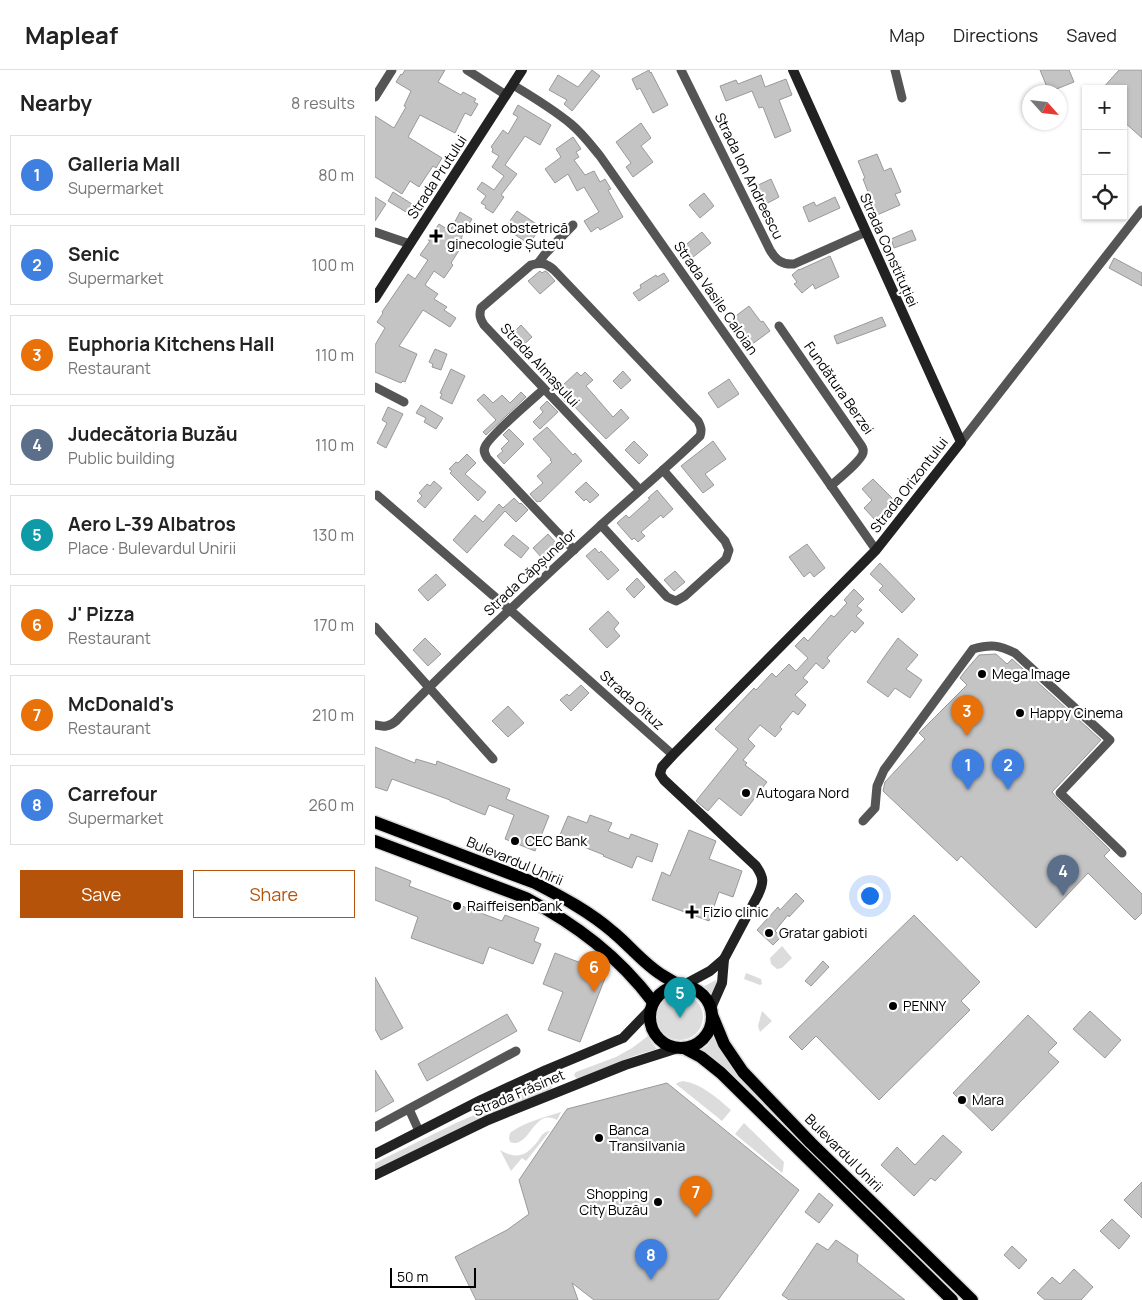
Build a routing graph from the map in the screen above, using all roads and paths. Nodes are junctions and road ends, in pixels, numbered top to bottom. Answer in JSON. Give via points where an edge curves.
{"nodes":[{"id":1,"x":392,"y":70,"type":"edge"},
{"id":2,"x":467,"y":70,"type":"edge"},
{"id":3,"x":522,"y":70,"type":"edge"},
{"id":4,"x":681,"y":70,"type":"edge"},
{"id":5,"x":793,"y":70,"type":"edge"},
{"id":6,"x":895,"y":70,"type":"edge"},
{"id":7,"x":513,"y":84,"type":"junction"},
{"id":8,"x":506,"y":95,"type":"junction"},
{"id":9,"x":375,"y":97,"type":"edge"},
{"id":10,"x":902,"y":98,"type":"dead end"},
{"id":11,"x":1142,"y":210,"type":"edge"},
{"id":12,"x":573,"y":224,"type":"dead end"},
{"id":13,"x":375,"y":232,"type":"edge"},
{"id":14,"x":866,"y":232,"type":"junction"},
{"id":15,"x":410,"y":244,"type":"junction"},
{"id":16,"x":539,"y":262,"type":"junction"},
{"id":17,"x":375,"y":298,"type":"edge"},
{"id":18,"x":779,"y":326,"type":"dead end"},
{"id":19,"x":375,"y":387,"type":"edge"},
{"id":20,"x":544,"y":389,"type":"junction"},
{"id":21,"x":404,"y":402,"type":"dead end"},
{"id":22,"x":961,"y":442,"type":"junction"},
{"id":23,"x":663,"y":470,"type":"junction"},
{"id":24,"x":831,"y":486,"type":"junction"},
{"id":25,"x":639,"y":490,"type":"junction"},
{"id":26,"x":377,"y":495,"type":"dead end"},
{"id":27,"x":601,"y":525,"type":"junction"},
{"id":28,"x":574,"y":550,"type":"junction"},
{"id":29,"x":875,"y":550,"type":"junction"},
{"id":30,"x":510,"y":610,"type":"junction"},
{"id":31,"x":375,"y":627,"type":"edge"},
{"id":32,"x":429,"y":687,"type":"junction"},
{"id":33,"x":375,"y":725,"type":"edge"},
{"id":34,"x":673,"y":755,"type":"junction"},
{"id":35,"x":493,"y":759,"type":"dead end"},
{"id":36,"x":863,"y":821,"type":"dead end"},
{"id":37,"x":375,"y":822,"type":"edge"},
{"id":38,"x":375,"y":842,"type":"edge"},
{"id":39,"x":1122,"y":853,"type":"dead end"},
{"id":40,"x":724,"y":959,"type":"junction"},
{"id":41,"x":682,"y":985,"type":"junction"},
{"id":42,"x":651,"y":1006,"type":"junction"},
{"id":43,"x":712,"y":1012,"type":"junction"},
{"id":44,"x":681,"y":1048,"type":"junction"},
{"id":45,"x":516,"y":1051,"type":"dead end"},
{"id":46,"x":409,"y":1109,"type":"junction"},
{"id":47,"x":375,"y":1127,"type":"edge"},
{"id":48,"x":419,"y":1131,"type":"junction"},
{"id":49,"x":375,"y":1154,"type":"edge"},
{"id":50,"x":375,"y":1175,"type":"edge"},
{"id":51,"x":952,"y":1300,"type":"edge"},
{"id":52,"x":972,"y":1300,"type":"edge"}],
"edges":[{"from":1,"to":9,"type":"street"},
{"from":2,"to":8,"type":"street"},
{"from":3,"to":7,"type":"street","name":"Strada Prutului"},
{"from":4,"to":14,"type":"street","name":"Strada Ion Andreescu","via":[[770,250],[780,262],[793,264]]},
{"from":5,"to":14,"type":"street","name":"Strada Constituției"},
{"from":6,"to":10,"type":"street"},
{"from":7,"to":8,"type":"street","name":"Strada Prutului"},
{"from":7,"to":24,"type":"street","name":"Strada Vasile Caloian","via":[[559,114],[588,140]]},
{"from":8,"to":15,"type":"street","name":"Strada Prutului"},
{"from":11,"to":22,"type":"street","name":"Strada Orizontului"},
{"from":12,"to":16,"type":"street","name":"Strada Almașului"},
{"from":13,"to":15,"type":"street"},
{"from":14,"to":22,"type":"street","name":"Strada Constituției"},
{"from":15,"to":17,"type":"street","name":"Strada Prutului"},
{"from":16,"to":20,"type":"street","name":"Strada Almașului","via":[[521,272],[481,308],[479,314],[484,325]]},
{"from":16,"to":23,"type":"street","name":"Strada Căpșunelor","via":[[554,270],[701,426],[700,436]]},
{"from":18,"to":24,"type":"street","name":"Fundătura Berzei","via":[[864,450]]},
{"from":19,"to":21,"type":"street"},
{"from":20,"to":25,"type":"street","name":"Strada Almașului"},
{"from":20,"to":28,"type":"street","via":[[491,438],[484,452]]},
{"from":22,"to":29,"type":"street","name":"Strada Orizontului"},
{"from":23,"to":25,"type":"street","name":"Strada Căpșunelor"},
{"from":23,"to":27,"type":"street","via":[[725,541],[729,550],[726,559],[685,596],[676,601],[667,597]]},
{"from":24,"to":29,"type":"street","name":"Strada Vasile Caloian"},
{"from":25,"to":27,"type":"street","name":"Strada Căpșunelor"},
{"from":26,"to":30,"type":"street","name":"Strada Oituz"},
{"from":27,"to":28,"type":"street","name":"Strada Căpșunelor"},
{"from":28,"to":30,"type":"street","name":"Strada Căpșunelor"},
{"from":29,"to":34,"type":"street","name":"Strada Orizontului"},
{"from":30,"to":32,"type":"street","name":"Strada Căpșunelor"},
{"from":30,"to":34,"type":"street","name":"Strada Oituz"},
{"from":31,"to":32,"type":"street"},
{"from":32,"to":33,"type":"street","name":"Strada Căpșunelor","via":[[391,725]]},
{"from":32,"to":35,"type":"street"},
{"from":34,"to":40,"type":"street","via":[[662,767],[660,774],[664,780],[756,866],[763,880]]},
{"from":36,"to":39,"type":"street","via":[[875,808],[877,786],[884,770],[973,649],[989,645],[1015,653],[1110,740],[1060,793]]},
{"from":37,"to":41,"type":"main road","name":"Bulevardul Unirii","via":[[555,893],[613,932],[662,975]]},
{"from":38,"to":42,"type":"main road","via":[[526,898],[545,909],[601,947],[630,974]]},
{"from":40,"to":41,"type":"street","via":[[710,971]]},
{"from":40,"to":43,"type":"street","via":[[722,983]]},
{"from":41,"to":42,"type":"main road","via":[[664,990]]},
{"from":41,"to":43,"type":"main road","via":[[696,989],[706,997]]},
{"from":42,"to":44,"type":"main road","via":[[649,1018],[654,1034],[667,1045]]},
{"from":42,"to":48,"type":"street","name":"Strada Frăsinet","via":[[623,1038],[546,1070]]},
{"from":43,"to":44,"type":"main road","via":[[711,1027],[705,1037],[696,1044]]},
{"from":43,"to":52,"type":"main road","name":"Bulevardul Unirii","via":[[727,1049],[743,1072]]},
{"from":44,"to":50,"type":"street","name":"Strada Frăsinet","via":[[625,1065],[488,1120]]},
{"from":44,"to":51,"type":"main road","name":"Bulevardul Unirii","via":[[701,1057],[721,1073]]},
{"from":45,"to":46,"type":"street"},
{"from":46,"to":47,"type":"street"},
{"from":46,"to":48,"type":"street"},
{"from":48,"to":49,"type":"street","name":"Strada Frăsinet"}]}
